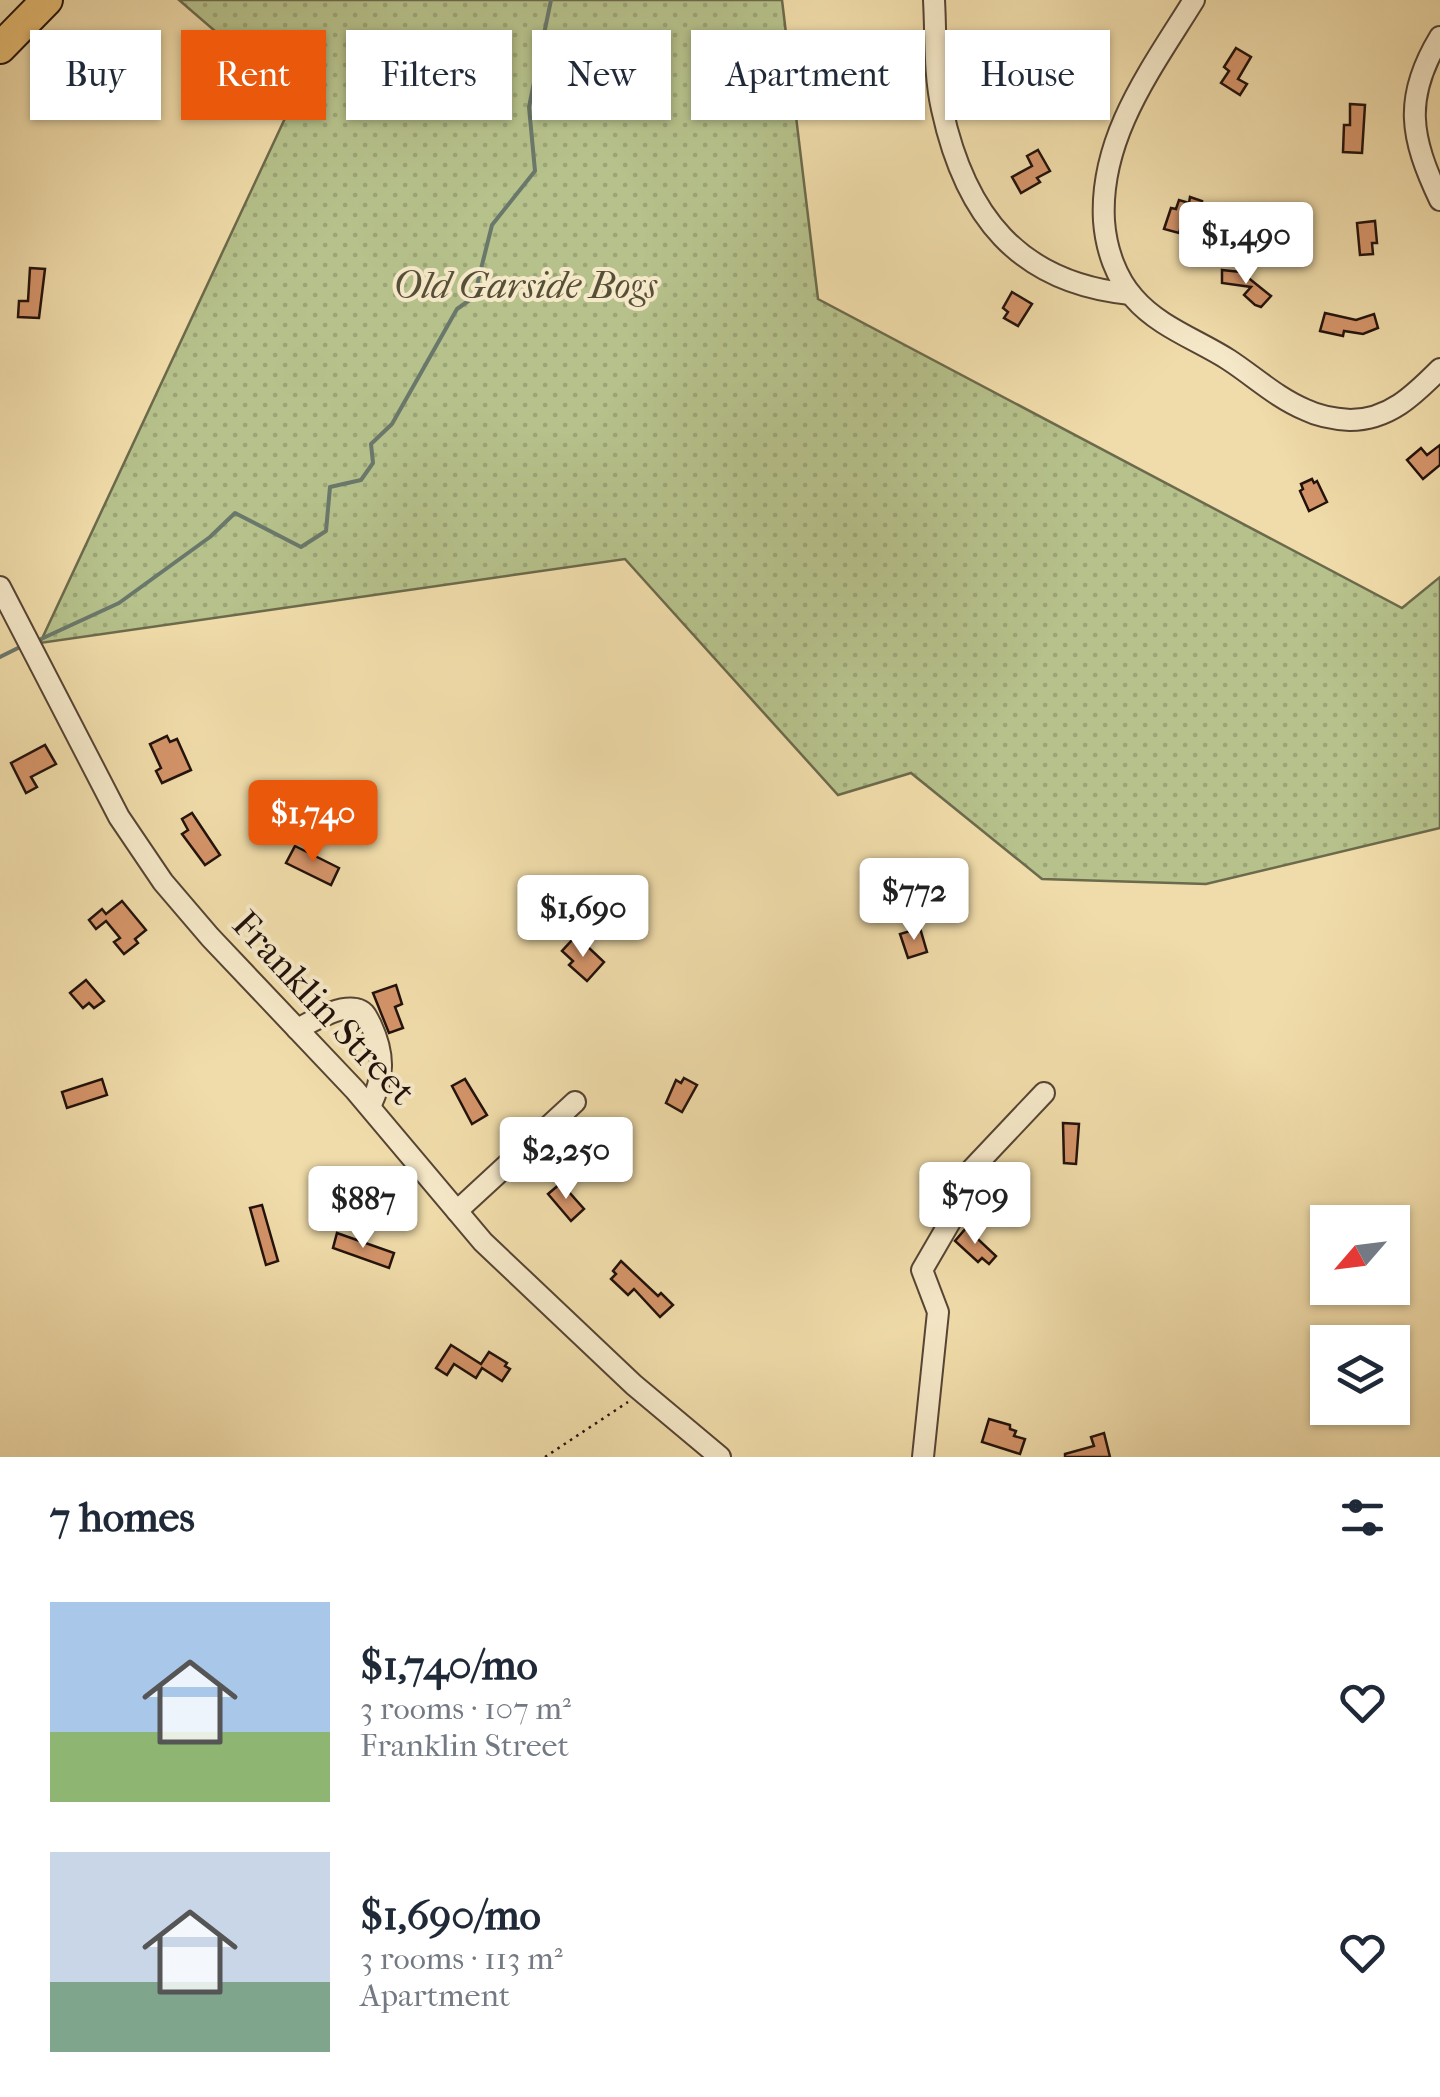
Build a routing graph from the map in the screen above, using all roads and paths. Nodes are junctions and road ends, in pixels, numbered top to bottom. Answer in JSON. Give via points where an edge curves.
{"nodes":[{"id":1,"x":47,"y":0,"type":"edge"},
{"id":2,"x":934,"y":0,"type":"edge"},
{"id":3,"x":1194,"y":0,"type":"edge"},
{"id":4,"x":1440,"y":37,"type":"edge"},
{"id":5,"x":0,"y":48,"type":"edge"},
{"id":6,"x":1440,"y":200,"type":"edge"},
{"id":7,"x":1130,"y":294,"type":"junction"},
{"id":8,"x":1440,"y":369,"type":"edge"},
{"id":9,"x":0,"y":587,"type":"edge"},
{"id":10,"x":298,"y":1029,"type":"junction"},
{"id":11,"x":1044,"y":1093,"type":"dead end"},
{"id":12,"x":576,"y":1102,"type":"dead end"},
{"id":13,"x":370,"y":1107,"type":"junction"},
{"id":14,"x":457,"y":1211,"type":"junction"},
{"id":15,"x":629,"y":1401,"type":"dead end"},
{"id":16,"x":545,"y":1457,"type":"edge"},
{"id":17,"x":720,"y":1457,"type":"edge"},
{"id":18,"x":923,"y":1457,"type":"edge"}],
"edges":[{"from":1,"to":5,"type":"highway"},
{"from":2,"to":7,"type":"street","via":[[941,106],[961,174],[982,213],[1020,256],[1043,269],[1100,291]]},
{"from":3,"to":7,"type":"street","via":[[1112,147],[1104,226]]},
{"from":4,"to":6,"type":"street","via":[[1414,103],[1416,139]]},
{"from":7,"to":8,"type":"street","via":[[1161,322],[1321,416],[1380,415],[1406,402]]},
{"from":9,"to":10,"type":"street","name":"Franklin Street","via":[[138,848],[210,937]]},
{"from":10,"to":13,"type":"street","name":"Franklin Street"},
{"from":10,"to":13,"type":"street","via":[[329,1014],[365,1012],[383,1068]]},
{"from":11,"to":18,"type":"street","via":[[958,1183],[954,1215],[922,1270],[938,1312]]},
{"from":12,"to":14,"type":"street"},
{"from":13,"to":14,"type":"street","name":"Franklin Street"},
{"from":14,"to":17,"type":"street","name":"Franklin Street","via":[[550,1308]]},
{"from":15,"to":16,"type":"path"}]}
